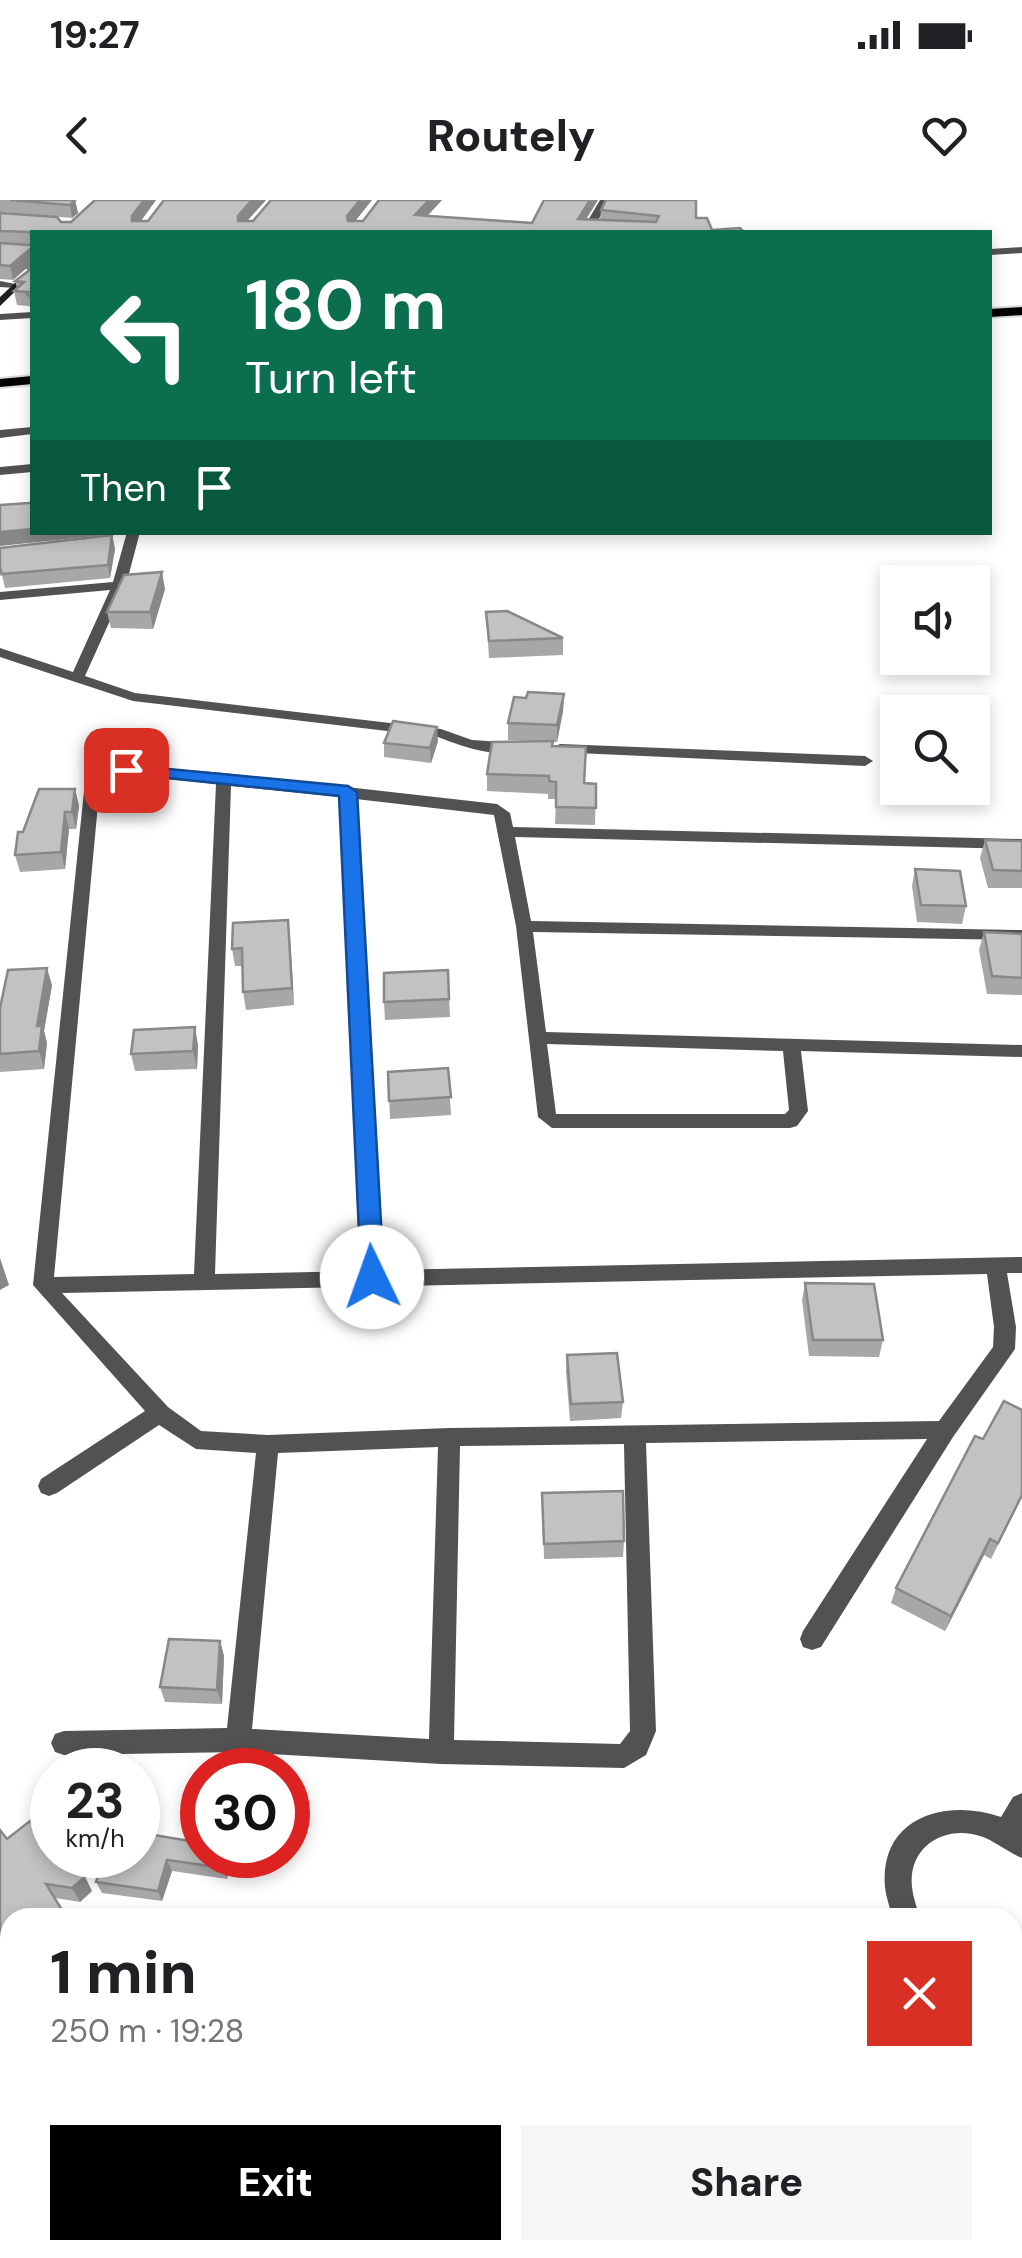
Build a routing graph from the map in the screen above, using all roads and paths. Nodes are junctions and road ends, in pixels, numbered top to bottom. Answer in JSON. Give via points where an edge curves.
{"nodes":[{"id":1,"x":605,"y":200,"type":"edge"},
{"id":2,"x":588,"y":230,"type":"edge"},
{"id":3,"x":1022,"y":250,"type":"edge"},
{"id":4,"x":992,"y":252,"type":"edge"},
{"id":5,"x":30,"y":273,"type":"edge"},
{"id":6,"x":0,"y":284,"type":"edge"},
{"id":7,"x":16,"y":285,"type":"junction"},
{"id":8,"x":0,"y":303,"type":"edge"},
{"id":9,"x":1022,"y":311,"type":"edge"},
{"id":10,"x":992,"y":313,"type":"edge"},
{"id":11,"x":30,"y":314,"type":"edge"},
{"id":12,"x":0,"y":317,"type":"edge"},
{"id":13,"x":30,"y":380,"type":"edge"},
{"id":14,"x":0,"y":383,"type":"edge"},
{"id":15,"x":30,"y":431,"type":"edge"},
{"id":16,"x":0,"y":434,"type":"edge"},
{"id":17,"x":30,"y":468,"type":"edge"},
{"id":18,"x":0,"y":471,"type":"edge"},
{"id":19,"x":133,"y":536,"type":"edge"},
{"id":20,"x":113,"y":541,"type":"edge"},
{"id":21,"x":119,"y":585,"type":"junction"},
{"id":22,"x":0,"y":596,"type":"edge"},
{"id":23,"x":0,"y":652,"type":"edge"},
{"id":24,"x":76,"y":680,"type":"junction"},
{"id":25,"x":97,"y":733,"type":"dead end"},
{"id":26,"x":864,"y":761,"type":"dead end"},
{"id":27,"x":94,"y":767,"type":"junction"},
{"id":28,"x":224,"y":778,"type":"junction"},
{"id":29,"x":348,"y":792,"type":"junction"},
{"id":30,"x":504,"y":832,"type":"junction"},
{"id":31,"x":1022,"y":844,"type":"edge"},
{"id":32,"x":524,"y":926,"type":"junction"},
{"id":33,"x":1022,"y":935,"type":"edge"},
{"id":34,"x":539,"y":1038,"type":"junction"},
{"id":35,"x":791,"y":1044,"type":"junction"},
{"id":36,"x":1022,"y":1051,"type":"edge"},
{"id":37,"x":996,"y":1265,"type":"junction"},
{"id":38,"x":1022,"y":1265,"type":"edge"},
{"id":39,"x":372,"y":1277,"type":"junction"},
{"id":40,"x":204,"y":1281,"type":"junction"},
{"id":41,"x":44,"y":1284,"type":"junction"},
{"id":42,"x":160,"y":1414,"type":"junction"},
{"id":43,"x":945,"y":1430,"type":"junction"},
{"id":44,"x":636,"y":1436,"type":"junction"},
{"id":45,"x":449,"y":1437,"type":"junction"},
{"id":46,"x":268,"y":1444,"type":"junction"},
{"id":47,"x":49,"y":1486,"type":"dead end"},
{"id":48,"x":812,"y":1639,"type":"dead end"},
{"id":49,"x":238,"y":1740,"type":"junction"},
{"id":50,"x":64,"y":1743,"type":"dead end"},
{"id":51,"x":441,"y":1752,"type":"junction"},
{"id":52,"x":1022,"y":1806,"type":"edge"},
{"id":53,"x":1014,"y":1838,"type":"edge"},
{"id":54,"x":904,"y":1908,"type":"edge"}],
"edges":[{"from":1,"to":2,"type":"street"},
{"from":3,"to":4,"type":"street"},
{"from":5,"to":7,"type":"street"},
{"from":6,"to":7,"type":"street"},
{"from":7,"to":8,"type":"street"},
{"from":9,"to":10,"type":"main road"},
{"from":11,"to":12,"type":"street"},
{"from":13,"to":14,"type":"main road"},
{"from":15,"to":16,"type":"street"},
{"from":17,"to":18,"type":"street"},
{"from":19,"to":20,"type":"street"},
{"from":19,"to":21,"type":"street"},
{"from":21,"to":22,"type":"street"},
{"from":21,"to":24,"type":"street"},
{"from":23,"to":24,"type":"street"},
{"from":24,"to":26,"type":"street","via":[[132,698],[442,733],[484,746]]},
{"from":25,"to":27,"type":"street"},
{"from":27,"to":28,"type":"street"},
{"from":27,"to":41,"type":"street"},
{"from":28,"to":29,"type":"street"},
{"from":28,"to":40,"type":"street"},
{"from":29,"to":30,"type":"street","via":[[488,806],[502,813]]},
{"from":29,"to":39,"type":"street"},
{"from":30,"to":31,"type":"street"},
{"from":30,"to":32,"type":"street"},
{"from":32,"to":33,"type":"street"},
{"from":32,"to":34,"type":"street"},
{"from":34,"to":35,"type":"street"},
{"from":34,"to":35,"type":"street","via":[[547,1117],[560,1123],[790,1121],[799,1111]]},
{"from":35,"to":36,"type":"street"},
{"from":37,"to":38,"type":"street"},
{"from":37,"to":39,"type":"street"},
{"from":37,"to":43,"type":"street","via":[[1004,1348]]},
{"from":39,"to":40,"type":"street"},
{"from":40,"to":41,"type":"street"},
{"from":41,"to":42,"type":"street"},
{"from":42,"to":46,"type":"street","via":[[196,1440]]},
{"from":42,"to":47,"type":"street"},
{"from":43,"to":44,"type":"street"},
{"from":43,"to":48,"type":"street"},
{"from":44,"to":45,"type":"street"},
{"from":44,"to":51,"type":"street","via":[[643,1731],[637,1746],[624,1756]]},
{"from":45,"to":46,"type":"street"},
{"from":45,"to":51,"type":"street"},
{"from":46,"to":49,"type":"street"},
{"from":49,"to":50,"type":"street"},
{"from":49,"to":51,"type":"street"},
{"from":52,"to":53,"type":"street"},
{"from":53,"to":54,"type":"street","via":[[962,1817],[921,1830],[899,1867]]}]}
